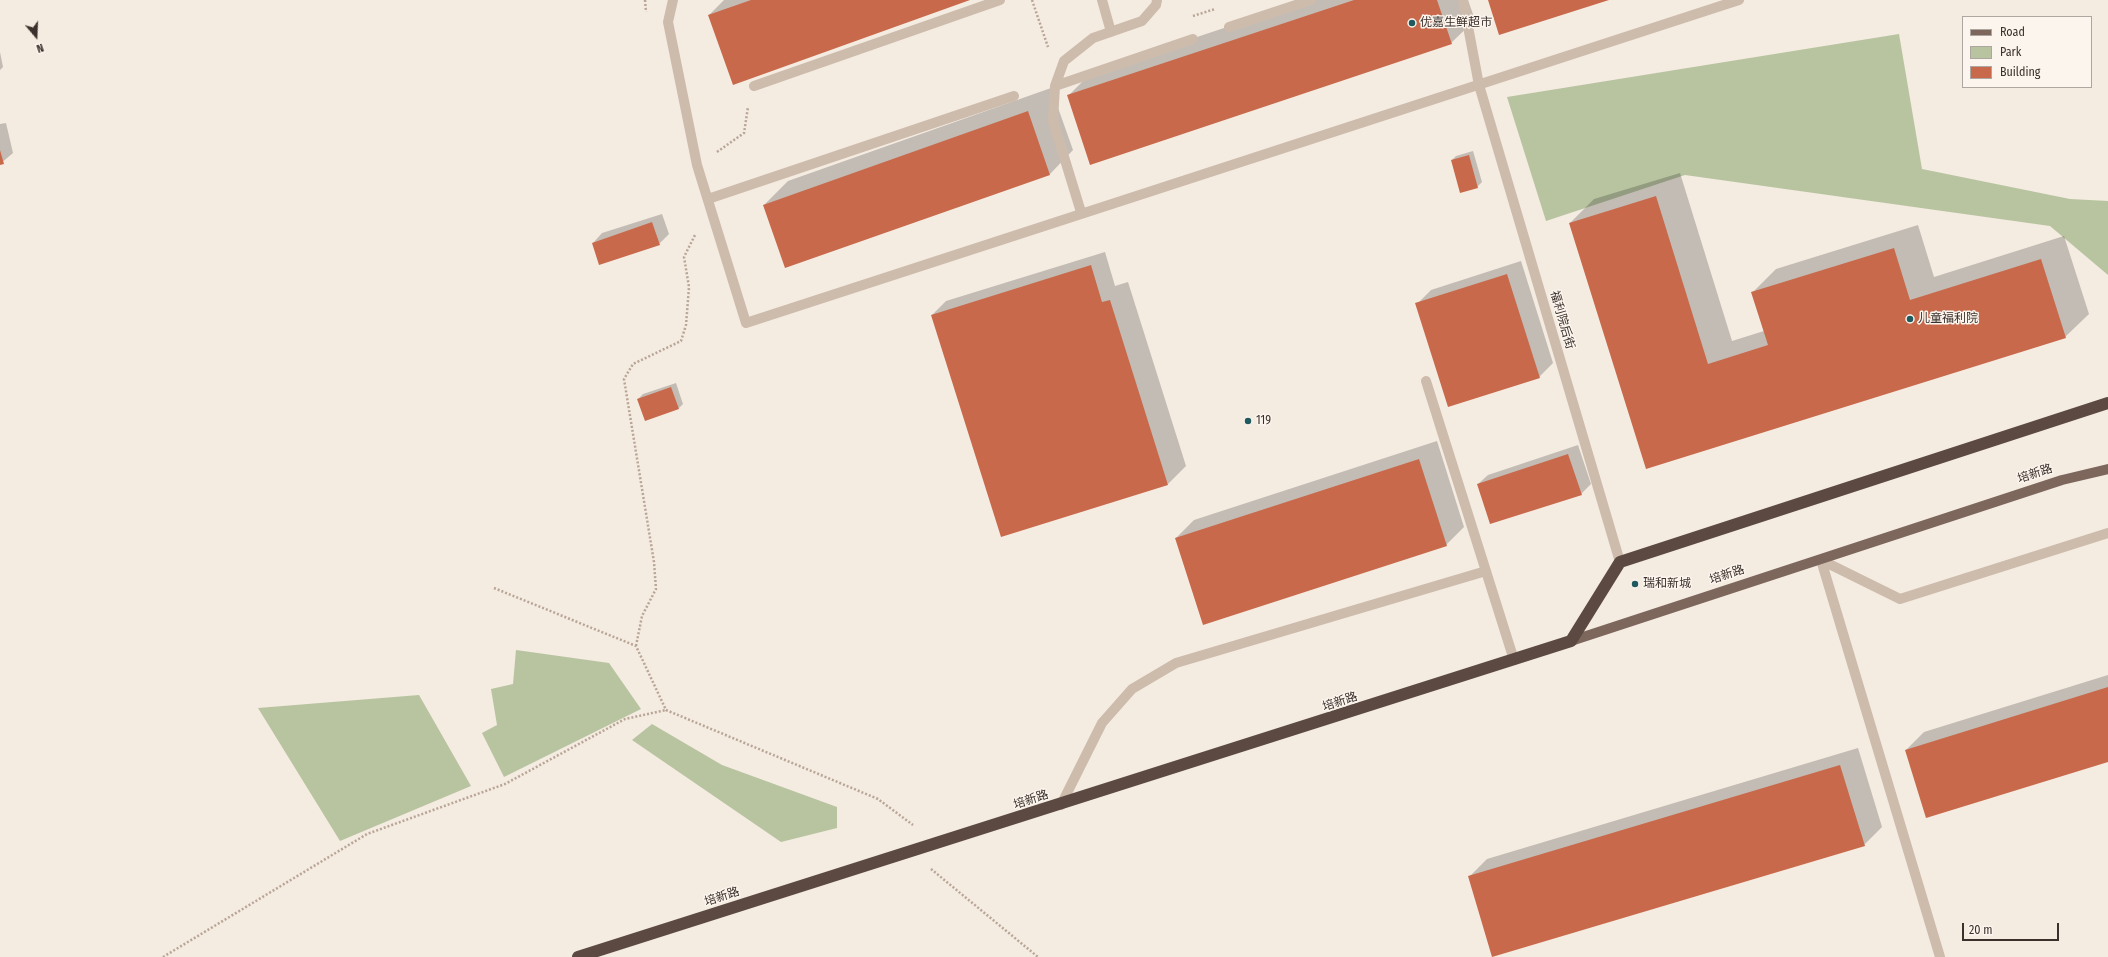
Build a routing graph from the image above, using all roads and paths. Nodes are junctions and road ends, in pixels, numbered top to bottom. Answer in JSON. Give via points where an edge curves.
{"nodes":[{"id":1,"x":645,"y":0,"type":"edge"},
{"id":2,"x":674,"y":0,"type":"edge"},
{"id":3,"x":1000,"y":0,"type":"edge"},
{"id":4,"x":1032,"y":0,"type":"edge"},
{"id":5,"x":1102,"y":0,"type":"edge"},
{"id":6,"x":1157,"y":0,"type":"edge"},
{"id":7,"x":1311,"y":0,"type":"edge"},
{"id":8,"x":1463,"y":0,"type":"edge"},
{"id":9,"x":1739,"y":0,"type":"edge"},
{"id":10,"x":646,"y":14,"type":"dead end"},
{"id":11,"x":1192,"y":16,"type":"dead end"},
{"id":12,"x":1246,"y":22,"type":"junction"},
{"id":13,"x":1228,"y":27,"type":"dead end"},
{"id":14,"x":1111,"y":32,"type":"junction"},
{"id":15,"x":1193,"y":40,"type":"dead end"},
{"id":16,"x":1057,"y":82,"type":"junction"},
{"id":17,"x":1479,"y":85,"type":"junction"},
{"id":18,"x":754,"y":86,"type":"joint"},
{"id":19,"x":1014,"y":96,"type":"dead end"},
{"id":20,"x":698,"y":165,"type":"junction"},
{"id":21,"x":708,"y":199,"type":"junction"},
{"id":22,"x":1081,"y":212,"type":"junction"},
{"id":23,"x":696,"y":232,"type":"dead end"},
{"id":24,"x":1426,"y":381,"type":"dead end"},
{"id":25,"x":2108,"y":403,"type":"edge"},
{"id":26,"x":2108,"y":469,"type":"edge"},
{"id":27,"x":2108,"y":533,"type":"edge"},
{"id":28,"x":1821,"y":560,"type":"junction"},
{"id":29,"x":1620,"y":562,"type":"junction"},
{"id":30,"x":1486,"y":571,"type":"junction"},
{"id":31,"x":494,"y":588,"type":"dead end"},
{"id":32,"x":1571,"y":642,"type":"junction"},
{"id":33,"x":636,"y":646,"type":"junction"},
{"id":34,"x":1514,"y":660,"type":"junction"},
{"id":35,"x":666,"y":710,"type":"junction"},
{"id":36,"x":1061,"y":805,"type":"junction"},
{"id":37,"x":938,"y":844,"type":"junction"},
{"id":38,"x":911,"y":852,"type":"junction"},
{"id":39,"x":163,"y":957,"type":"edge"},
{"id":40,"x":578,"y":957,"type":"edge"},
{"id":41,"x":1038,"y":957,"type":"edge"},
{"id":42,"x":1940,"y":957,"type":"edge"}],
"edges":[{"from":1,"to":10,"type":"path"},
{"from":2,"to":20,"type":"street","via":[[668,22]]},
{"from":3,"to":18,"type":"street"},
{"from":4,"to":16,"type":"path"},
{"from":5,"to":14,"type":"street"},
{"from":6,"to":14,"type":"street","via":[[1156,5],[1142,21]]},
{"from":7,"to":12,"type":"street"},
{"from":8,"to":17,"type":"street","name":"福利院后街"},
{"from":9,"to":17,"type":"street"},
{"from":11,"to":12,"type":"path","via":[[1221,7],[1233,7]]},
{"from":12,"to":13,"type":"street"},
{"from":14,"to":16,"type":"street","via":[[1093,38],[1064,61]]},
{"from":15,"to":16,"type":"street"},
{"from":16,"to":22,"type":"street","via":[[1053,122]]},
{"from":17,"to":22,"type":"street"},
{"from":17,"to":29,"type":"street","name":"福利院后街"},
{"from":18,"to":20,"type":"path","via":[[750,93],[744,133]]},
{"from":19,"to":21,"type":"street"},
{"from":20,"to":21,"type":"street"},
{"from":21,"to":22,"type":"street","via":[[746,323]]},
{"from":23,"to":33,"type":"path","via":[[684,257],[689,288],[686,325],[680,341],[633,364],[624,380],[654,562],[656,589],[642,616]]},
{"from":24,"to":30,"type":"street"},
{"from":25,"to":29,"type":"highway"},
{"from":26,"to":28,"type":"main road","name":"培新路","via":[[2062,480]]},
{"from":27,"to":28,"type":"street","via":[[1900,599]]},
{"from":28,"to":32,"type":"main road","name":"培新路"},
{"from":28,"to":42,"type":"street"},
{"from":29,"to":32,"type":"highway"},
{"from":30,"to":34,"type":"street"},
{"from":30,"to":36,"type":"street","via":[[1176,663],[1132,689],[1102,723]]},
{"from":31,"to":33,"type":"path"},
{"from":32,"to":34,"type":"highway","name":"培新路"},
{"from":33,"to":35,"type":"path"},
{"from":34,"to":36,"type":"highway","name":"培新路"},
{"from":35,"to":37,"type":"path","via":[[878,799]]},
{"from":35,"to":39,"type":"path","via":[[625,719],[505,784],[367,834]]},
{"from":36,"to":37,"type":"highway","name":"培新路"},
{"from":37,"to":38,"type":"highway","name":"培新路"},
{"from":38,"to":40,"type":"highway","name":"培新路"},
{"from":38,"to":41,"type":"path"}]}
